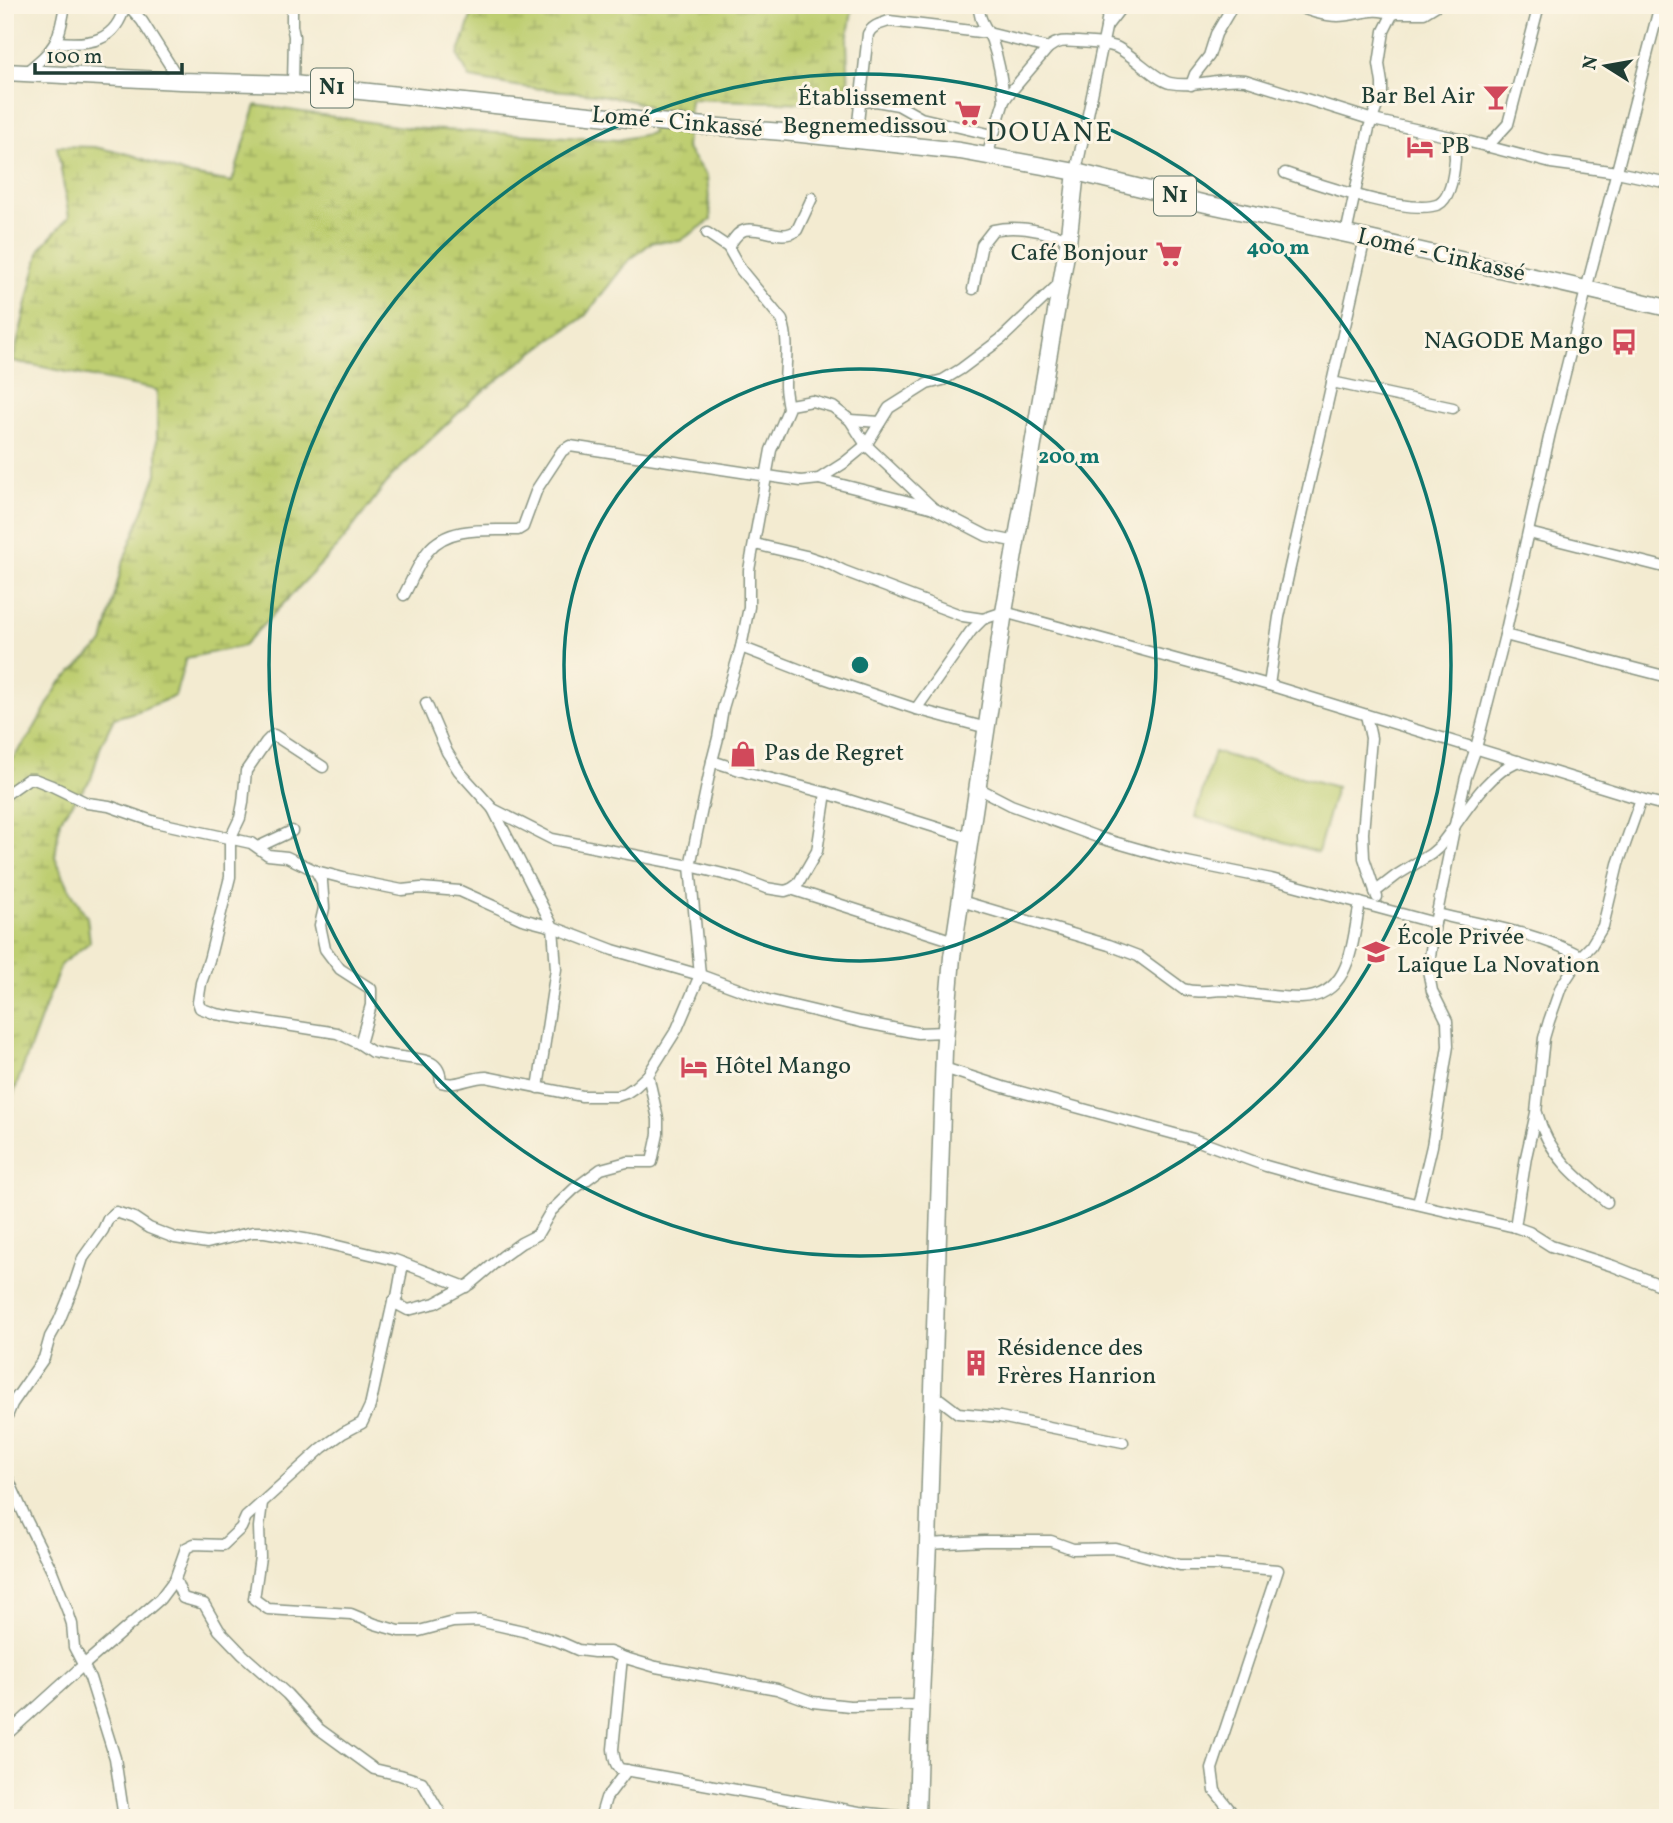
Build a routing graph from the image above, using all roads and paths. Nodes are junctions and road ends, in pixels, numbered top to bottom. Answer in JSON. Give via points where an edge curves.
{"nodes":[{"id":1,"x":65,"y":5,"type":"edge"},
{"id":2,"x":127,"y":5,"type":"edge"},
{"id":3,"x":292,"y":5,"type":"edge"},
{"id":4,"x":979,"y":5,"type":"edge"},
{"id":5,"x":1109,"y":5,"type":"edge"},
{"id":6,"x":1123,"y":5,"type":"edge"},
{"id":7,"x":1295,"y":5,"type":"edge"},
{"id":8,"x":1437,"y":5,"type":"edge"},
{"id":9,"x":1539,"y":5,"type":"edge"},
{"id":10,"x":1660,"y":5,"type":"edge"},
{"id":11,"x":1229,"y":12,"type":"dead end"},
{"id":12,"x":1392,"y":15,"type":"junction"},
{"id":13,"x":1668,"y":20,"type":"edge"},
{"id":14,"x":1106,"y":28,"type":"junction"},
{"id":15,"x":1654,"y":30,"type":"junction"},
{"id":16,"x":988,"y":33,"type":"junction"},
{"id":17,"x":57,"y":42,"type":"junction"},
{"id":18,"x":1102,"y":44,"type":"junction"},
{"id":19,"x":1048,"y":48,"type":"junction"},
{"id":20,"x":5,"y":72,"type":"edge"},
{"id":21,"x":23,"y":74,"type":"junction"},
{"id":22,"x":180,"y":81,"type":"junction"},
{"id":23,"x":293,"y":84,"type":"junction"},
{"id":24,"x":1191,"y":85,"type":"junction"},
{"id":25,"x":1004,"y":101,"type":"junction"},
{"id":26,"x":860,"y":102,"type":"junction"},
{"id":27,"x":1373,"y":120,"type":"junction"},
{"id":28,"x":993,"y":135,"type":"junction"},
{"id":29,"x":1451,"y":138,"type":"junction"},
{"id":30,"x":856,"y":139,"type":"junction"},
{"id":31,"x":1487,"y":147,"type":"junction"},
{"id":32,"x":987,"y":156,"type":"junction"},
{"id":33,"x":1076,"y":172,"type":"junction"},
{"id":34,"x":1617,"y":172,"type":"junction"},
{"id":35,"x":1285,"y":173,"type":"dead end"},
{"id":36,"x":1668,"y":183,"type":"edge"},
{"id":37,"x":1354,"y":195,"type":"junction"},
{"id":38,"x":812,"y":198,"type":"dead end"},
{"id":39,"x":707,"y":233,"type":"dead end"},
{"id":40,"x":1346,"y":234,"type":"junction"},
{"id":41,"x":1068,"y":238,"type":"junction"},
{"id":42,"x":1365,"y":238,"type":"junction"},
{"id":43,"x":729,"y":247,"type":"junction"},
{"id":44,"x":1062,"y":282,"type":"junction"},
{"id":45,"x":973,"y":289,"type":"dead end"},
{"id":46,"x":1586,"y":290,"type":"junction"},
{"id":47,"x":1668,"y":308,"type":"edge"},
{"id":48,"x":1332,"y":382,"type":"junction"},
{"id":49,"x":788,"y":408,"type":"junction"},
{"id":50,"x":1453,"y":408,"type":"dead end"},
{"id":51,"x":850,"y":420,"type":"junction"},
{"id":52,"x":880,"y":422,"type":"junction"},
{"id":53,"x":866,"y":445,"type":"junction"},
{"id":54,"x":765,"y":476,"type":"junction"},
{"id":55,"x":819,"y":479,"type":"junction"},
{"id":56,"x":933,"y":508,"type":"junction"},
{"id":57,"x":1529,"y":533,"type":"junction"},
{"id":58,"x":1017,"y":541,"type":"junction"},
{"id":59,"x":755,"y":544,"type":"junction"},
{"id":60,"x":1668,"y":568,"type":"edge"},
{"id":61,"x":404,"y":596,"type":"dead end"},
{"id":62,"x":1004,"y":612,"type":"junction"},
{"id":63,"x":983,"y":619,"type":"junction"},
{"id":64,"x":1505,"y":635,"type":"junction"},
{"id":65,"x":741,"y":647,"type":"junction"},
{"id":66,"x":1668,"y":677,"type":"edge"},
{"id":67,"x":1269,"y":685,"type":"junction"},
{"id":68,"x":426,"y":703,"type":"dead end"},
{"id":69,"x":916,"y":709,"type":"junction"},
{"id":70,"x":1366,"y":715,"type":"junction"},
{"id":71,"x":987,"y":728,"type":"junction"},
{"id":72,"x":1476,"y":748,"type":"junction"},
{"id":73,"x":712,"y":761,"type":"junction"},
{"id":74,"x":1518,"y":761,"type":"junction"},
{"id":75,"x":323,"y":767,"type":"dead end"},
{"id":76,"x":978,"y":788,"type":"junction"},
{"id":77,"x":826,"y":793,"type":"junction"},
{"id":78,"x":5,"y":795,"type":"edge"},
{"id":79,"x":1641,"y":799,"type":"junction"},
{"id":80,"x":1668,"y":806,"type":"edge"},
{"id":81,"x":493,"y":809,"type":"junction"},
{"id":82,"x":1454,"y":829,"type":"junction"},
{"id":83,"x":292,"y":831,"type":"dead end"},
{"id":84,"x":970,"y":838,"type":"junction"},
{"id":85,"x":230,"y":839,"type":"junction"},
{"id":86,"x":258,"y":847,"type":"junction"},
{"id":87,"x":690,"y":866,"type":"junction"},
{"id":88,"x":316,"y":871,"type":"junction"},
{"id":89,"x":791,"y":889,"type":"junction"},
{"id":90,"x":1375,"y":892,"type":"junction"},
{"id":91,"x":961,"y":901,"type":"junction"},
{"id":92,"x":1360,"y":903,"type":"junction"},
{"id":93,"x":1381,"y":908,"type":"junction"},
{"id":94,"x":1436,"y":918,"type":"junction"},
{"id":95,"x":553,"y":927,"type":"junction"},
{"id":96,"x":954,"y":941,"type":"junction"},
{"id":97,"x":1581,"y":956,"type":"junction"},
{"id":98,"x":700,"y":975,"type":"junction"},
{"id":99,"x":946,"y":1032,"type":"junction"},
{"id":100,"x":360,"y":1044,"type":"junction"},
{"id":101,"x":944,"y":1068,"type":"junction"},
{"id":102,"x":648,"y":1075,"type":"junction"},
{"id":103,"x":538,"y":1088,"type":"junction"},
{"id":104,"x":1536,"y":1113,"type":"junction"},
{"id":105,"x":1607,"y":1202,"type":"dead end"},
{"id":106,"x":1418,"y":1204,"type":"junction"},
{"id":107,"x":1515,"y":1227,"type":"junction"},
{"id":108,"x":403,"y":1263,"type":"junction"},
{"id":109,"x":466,"y":1287,"type":"junction"},
{"id":110,"x":1668,"y":1288,"type":"edge"},
{"id":111,"x":393,"y":1302,"type":"junction"},
{"id":112,"x":933,"y":1394,"type":"junction"},
{"id":113,"x":5,"y":1421,"type":"edge"},
{"id":114,"x":1122,"y":1442,"type":"dead end"},
{"id":115,"x":5,"y":1472,"type":"edge"},
{"id":116,"x":262,"y":1503,"type":"junction"},
{"id":117,"x":928,"y":1544,"type":"junction"},
{"id":118,"x":175,"y":1580,"type":"junction"},
{"id":119,"x":97,"y":1654,"type":"junction"},
{"id":120,"x":622,"y":1657,"type":"junction"},
{"id":121,"x":83,"y":1665,"type":"junction"},
{"id":122,"x":90,"y":1678,"type":"junction"},
{"id":123,"x":920,"y":1705,"type":"junction"},
{"id":124,"x":5,"y":1736,"type":"edge"},
{"id":125,"x":627,"y":1770,"type":"junction"},
{"id":126,"x":124,"y":1818,"type":"edge"},
{"id":127,"x":443,"y":1818,"type":"edge"},
{"id":128,"x":600,"y":1818,"type":"edge"},
{"id":129,"x":916,"y":1818,"type":"edge"},
{"id":130,"x":1234,"y":1818,"type":"edge"}],
"edges":[{"from":1,"to":17,"type":"street"},
{"from":2,"to":17,"type":"street","via":[[117,25],[98,40]]},
{"from":2,"to":22,"type":"street"},
{"from":3,"to":23,"type":"street"},
{"from":4,"to":16,"type":"street","via":[[978,14]]},
{"from":5,"to":14,"type":"street"},
{"from":6,"to":14,"type":"street"},
{"from":7,"to":12,"type":"street","via":[[1337,16],[1374,10]]},
{"from":8,"to":12,"type":"street","via":[[1424,13]]},
{"from":9,"to":31,"type":"street","via":[[1508,124]]},
{"from":10,"to":15,"type":"street"},
{"from":11,"to":24,"type":"street"},
{"from":12,"to":27,"type":"street","via":[[1380,50],[1382,92]]},
{"from":13,"to":15,"type":"street"},
{"from":14,"to":18,"type":"street"},
{"from":15,"to":34,"type":"street"},
{"from":16,"to":19,"type":"street"},
{"from":16,"to":25,"type":"street","via":[[1002,74]]},
{"from":16,"to":26,"type":"street","via":[[889,21],[878,24],[868,34]]},
{"from":17,"to":21,"type":"street"},
{"from":18,"to":19,"type":"street","via":[[1060,41]]},
{"from":18,"to":24,"type":"street","via":[[1116,47],[1167,83]]},
{"from":18,"to":33,"type":"street"},
{"from":19,"to":25,"type":"street"},
{"from":20,"to":21,"type":"main road","name":"Lomé - Cinkassé","number":"N1"},
{"from":21,"to":22,"type":"main road","name":"Lomé - Cinkassé","number":"N1"},
{"from":22,"to":23,"type":"main road","name":"Lomé - Cinkassé","number":"N1"},
{"from":23,"to":30,"type":"main road","name":"Lomé - Cinkassé","number":"N1"},
{"from":24,"to":27,"type":"street","via":[[1245,80]]},
{"from":25,"to":28,"type":"street"},
{"from":26,"to":28,"type":"street","via":[[898,105],[921,118]]},
{"from":26,"to":30,"type":"street"},
{"from":27,"to":29,"type":"street"},
{"from":27,"to":37,"type":"street"},
{"from":28,"to":32,"type":"street"},
{"from":29,"to":31,"type":"street"},
{"from":29,"to":37,"type":"street","via":[[1453,171],[1441,203],[1410,207]]},
{"from":30,"to":32,"type":"main road","name":"Lomé - Cinkassé","number":"N1"},
{"from":31,"to":34,"type":"street","via":[[1551,163]]},
{"from":32,"to":33,"type":"main road","name":"Lomé - Cinkassé","number":"N1"},
{"from":33,"to":40,"type":"main road","name":"Lomé - Cinkassé","number":"N1"},
{"from":33,"to":41,"type":"main road"},
{"from":34,"to":36,"type":"street"},
{"from":34,"to":46,"type":"street"},
{"from":35,"to":37,"type":"street"},
{"from":37,"to":40,"type":"street"},
{"from":38,"to":43,"type":"street","via":[[793,233],[745,230]]},
{"from":39,"to":43,"type":"street"},
{"from":40,"to":42,"type":"main road","name":"Lomé - Cinkassé","number":"N1"},
{"from":41,"to":44,"type":"main road"},
{"from":41,"to":45,"type":"street","via":[[1019,227],[993,230],[982,244]]},
{"from":42,"to":46,"type":"main road","name":"Lomé - Cinkassé","number":"N1"},
{"from":42,"to":48,"type":"street"},
{"from":43,"to":49,"type":"street","via":[[741,270],[782,320]]},
{"from":44,"to":52,"type":"street","via":[[1001,339],[954,374],[927,384],[889,408]]},
{"from":44,"to":58,"type":"main road"},
{"from":46,"to":47,"type":"main road","name":"Lomé - Cinkassé","number":"N1"},
{"from":46,"to":57,"type":"street"},
{"from":48,"to":50,"type":"street"},
{"from":48,"to":67,"type":"street","via":[[1282,604]]},
{"from":49,"to":51,"type":"street","via":[[812,401],[833,407]]},
{"from":49,"to":54,"type":"street"},
{"from":51,"to":52,"type":"street"},
{"from":51,"to":53,"type":"street"},
{"from":52,"to":53,"type":"street"},
{"from":53,"to":55,"type":"street"},
{"from":53,"to":56,"type":"street"},
{"from":54,"to":55,"type":"street"},
{"from":54,"to":59,"type":"street"},
{"from":54,"to":61,"type":"street","via":[[569,446],[537,489],[523,527],[444,537],[428,551]]},
{"from":55,"to":56,"type":"street"},
{"from":56,"to":58,"type":"street","via":[[987,537]]},
{"from":57,"to":60,"type":"street"},
{"from":57,"to":64,"type":"street"},
{"from":58,"to":62,"type":"main road"},
{"from":59,"to":63,"type":"street","via":[[806,556],[963,616]]},
{"from":59,"to":65,"type":"street"},
{"from":62,"to":63,"type":"street"},
{"from":62,"to":67,"type":"street"},
{"from":62,"to":71,"type":"main road"},
{"from":63,"to":69,"type":"street"},
{"from":64,"to":66,"type":"street"},
{"from":64,"to":72,"type":"street"},
{"from":65,"to":69,"type":"street"},
{"from":65,"to":73,"type":"street"},
{"from":67,"to":70,"type":"street"},
{"from":68,"to":81,"type":"street","via":[[459,771]]},
{"from":69,"to":71,"type":"street"},
{"from":70,"to":72,"type":"street"},
{"from":70,"to":90,"type":"street","via":[[1371,738],[1364,858]]},
{"from":71,"to":76,"type":"main road"},
{"from":72,"to":74,"type":"street"},
{"from":72,"to":82,"type":"street"},
{"from":73,"to":77,"type":"street"},
{"from":73,"to":87,"type":"street"},
{"from":74,"to":79,"type":"street"},
{"from":74,"to":82,"type":"street","via":[[1490,780]]},
{"from":75,"to":85,"type":"street","via":[[272,736],[246,771],[240,818]]},
{"from":76,"to":84,"type":"main road"},
{"from":76,"to":92,"type":"street","via":[[1100,838]]},
{"from":77,"to":84,"type":"street"},
{"from":77,"to":89,"type":"street","via":[[817,851]]},
{"from":78,"to":85,"type":"street","via":[[34,779],[91,804]]},
{"from":79,"to":80,"type":"street"},
{"from":79,"to":97,"type":"street","via":[[1603,926]]},
{"from":81,"to":87,"type":"street","via":[[552,839]]},
{"from":81,"to":95,"type":"street"},
{"from":82,"to":90,"type":"street","via":[[1431,854]]},
{"from":82,"to":94,"type":"street"},
{"from":83,"to":86,"type":"street"},
{"from":84,"to":91,"type":"main road"},
{"from":85,"to":86,"type":"street"},
{"from":85,"to":100,"type":"street","via":[[230,877],[201,983],[200,1008],[337,1033]]},
{"from":86,"to":88,"type":"street","via":[[268,855],[287,857]]},
{"from":87,"to":89,"type":"street","via":[[766,888]]},
{"from":87,"to":98,"type":"street"},
{"from":88,"to":95,"type":"street","via":[[410,891],[460,891],[522,919]]},
{"from":88,"to":100,"type":"street","via":[[322,882],[320,925],[325,949],[341,968],[370,989],[371,1005]]},
{"from":89,"to":96,"type":"street"},
{"from":90,"to":93,"type":"street"},
{"from":91,"to":92,"type":"street","via":[[1138,956],[1183,989],[1301,998],[1330,991],[1340,978],[1349,958]]},
{"from":91,"to":96,"type":"main road"},
{"from":92,"to":93,"type":"street"},
{"from":93,"to":94,"type":"street"},
{"from":94,"to":97,"type":"street","via":[[1533,936]]},
{"from":94,"to":106,"type":"street","via":[[1428,970],[1432,991],[1447,1021],[1448,1046]]},
{"from":95,"to":98,"type":"street"},
{"from":95,"to":103,"type":"street","via":[[556,970]]},
{"from":96,"to":99,"type":"main road"},
{"from":97,"to":104,"type":"street","via":[[1558,994],[1544,1038]]},
{"from":98,"to":99,"type":"street","via":[[768,1000],[861,1022],[918,1033]]},
{"from":98,"to":102,"type":"street","via":[[677,1029]]},
{"from":99,"to":101,"type":"main road"},
{"from":100,"to":103,"type":"street","via":[[372,1052],[428,1061],[437,1067],[440,1082],[447,1084],[486,1077]]},
{"from":101,"to":106,"type":"street","via":[[1193,1139],[1277,1169]]},
{"from":101,"to":112,"type":"main road"},
{"from":102,"to":103,"type":"street","via":[[617,1096],[582,1096]]},
{"from":102,"to":109,"type":"street","via":[[658,1119],[652,1162],[601,1169],[551,1211],[537,1235]]},
{"from":104,"to":105,"type":"street","via":[[1569,1171]]},
{"from":104,"to":107,"type":"street"},
{"from":106,"to":107,"type":"street"},
{"from":107,"to":110,"type":"street","via":[[1551,1246]]},
{"from":108,"to":109,"type":"street"},
{"from":108,"to":111,"type":"street"},
{"from":108,"to":113,"type":"street","via":[[265,1232],[207,1242],[175,1238],[116,1212],[83,1258],[44,1358]]},
{"from":109,"to":111,"type":"street","via":[[408,1310]]},
{"from":111,"to":116,"type":"street","via":[[370,1406],[362,1423],[322,1448]]},
{"from":112,"to":114,"type":"street","via":[[958,1413]]},
{"from":112,"to":117,"type":"main road"},
{"from":115,"to":121,"type":"street","via":[[52,1571]]},
{"from":116,"to":118,"type":"street","via":[[223,1545],[186,1548]]},
{"from":116,"to":120,"type":"street","via":[[254,1599],[268,1609],[351,1614],[399,1632],[480,1621],[578,1650]]},
{"from":117,"to":123,"type":"main road"},
{"from":117,"to":130,"type":"street","via":[[1051,1541],[1073,1549],[1115,1548],[1180,1565],[1278,1570],[1212,1769],[1215,1791]]},
{"from":118,"to":119,"type":"street"},
{"from":118,"to":127,"type":"street","via":[[183,1598],[204,1604],[219,1630],[318,1729],[374,1769],[422,1782]]},
{"from":119,"to":121,"type":"street"},
{"from":119,"to":122,"type":"street"},
{"from":120,"to":123,"type":"street","via":[[777,1689],[813,1702]]},
{"from":120,"to":125,"type":"street","via":[[613,1749],[616,1766]]},
{"from":121,"to":122,"type":"street"},
{"from":121,"to":124,"type":"street"},
{"from":122,"to":126,"type":"street","via":[[115,1758]]},
{"from":123,"to":129,"type":"main road"},
{"from":125,"to":128,"type":"street","via":[[606,1798]]},
{"from":125,"to":129,"type":"street"}]}
